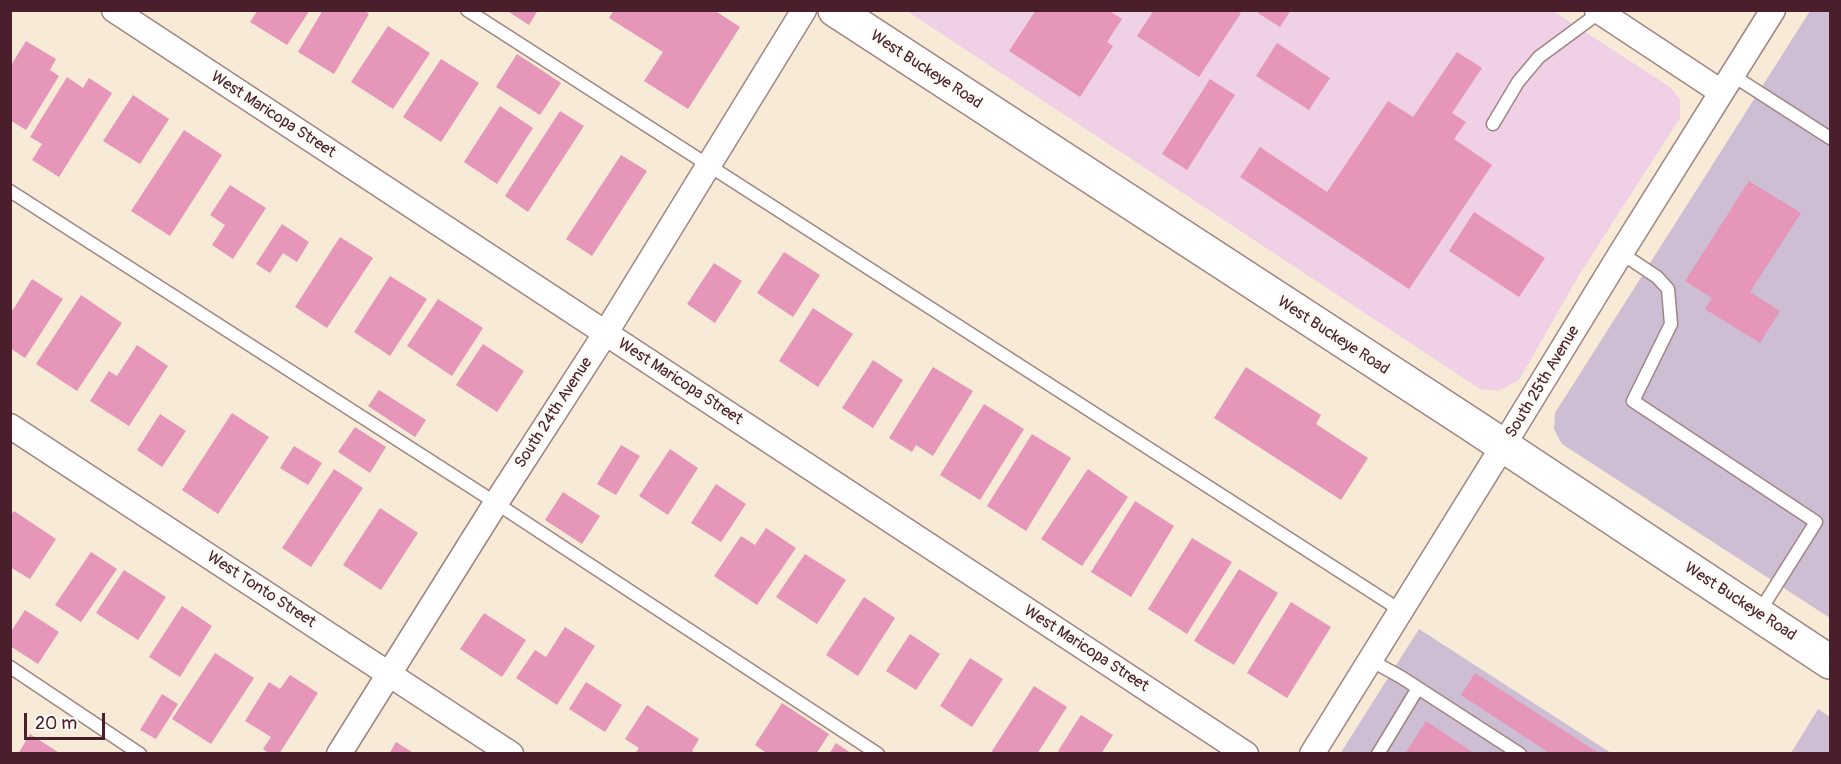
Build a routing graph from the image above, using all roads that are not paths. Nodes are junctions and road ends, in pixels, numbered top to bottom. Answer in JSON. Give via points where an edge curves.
{"nodes":[{"id":1,"x":114,"y":10,"type":"edge"},
{"id":2,"x":467,"y":10,"type":"edge"},
{"id":3,"x":804,"y":10,"type":"edge"},
{"id":4,"x":835,"y":10,"type":"edge"},
{"id":5,"x":1773,"y":10,"type":"edge"},
{"id":6,"x":1599,"y":11,"type":"edge"},
{"id":7,"x":1727,"y":83,"type":"junction"},
{"id":8,"x":1493,"y":124,"type":"dead end"},
{"id":9,"x":1830,"y":138,"type":"edge"},
{"id":10,"x":709,"y":166,"type":"junction"},
{"id":11,"x":10,"y":191,"type":"edge"},
{"id":12,"x":1620,"y":252,"type":"junction"},
{"id":13,"x":605,"y":334,"type":"junction"},
{"id":14,"x":10,"y":426,"type":"edge"},
{"id":15,"x":1503,"y":446,"type":"junction"},
{"id":16,"x":496,"y":503,"type":"junction"},
{"id":17,"x":1400,"y":610,"type":"junction"},
{"id":18,"x":1757,"y":614,"type":"junction"},
{"id":19,"x":1370,"y":660,"type":"junction"},
{"id":20,"x":1830,"y":662,"type":"edge"},
{"id":21,"x":10,"y":667,"type":"edge"},
{"id":22,"x":390,"y":674,"type":"junction"},
{"id":23,"x":1418,"y":688,"type":"junction"},
{"id":24,"x":140,"y":753,"type":"edge"},
{"id":25,"x":339,"y":753,"type":"edge"},
{"id":26,"x":511,"y":753,"type":"edge"},
{"id":27,"x":878,"y":753,"type":"edge"},
{"id":28,"x":1246,"y":753,"type":"edge"},
{"id":29,"x":1312,"y":753,"type":"edge"},
{"id":30,"x":1378,"y":753,"type":"edge"},
{"id":31,"x":1520,"y":753,"type":"edge"}],
"edges":[{"from":1,"to":13,"type":"street","name":"West Maricopa Street"},
{"from":2,"to":10,"type":"lane"},
{"from":3,"to":10,"type":"street","name":"South 24th Avenue"},
{"from":4,"to":15,"type":"main road","name":"West Buckeye Road"},
{"from":5,"to":7,"type":"street","name":"South 25th Avenue"},
{"from":6,"to":7,"type":"street"},
{"from":6,"to":8,"type":"lane","via":[[1539,57],[1518,82]]},
{"from":7,"to":9,"type":"lane"},
{"from":7,"to":12,"type":"street","name":"South 25th Avenue"},
{"from":10,"to":13,"type":"street","name":"South 24th Avenue"},
{"from":10,"to":17,"type":"lane"},
{"from":11,"to":16,"type":"lane"},
{"from":12,"to":15,"type":"street","name":"South 25th Avenue"},
{"from":12,"to":18,"type":"lane","via":[[1668,289],[1671,324],[1633,401],[1816,522]]},
{"from":13,"to":16,"type":"street","name":"South 24th Avenue"},
{"from":13,"to":28,"type":"street","name":"West Maricopa Street"},
{"from":14,"to":22,"type":"street","name":"West Tonto Street"},
{"from":15,"to":17,"type":"street","name":"South 25th Avenue"},
{"from":15,"to":18,"type":"main road","name":"West Buckeye Road"},
{"from":16,"to":22,"type":"street","name":"South 24th Avenue"},
{"from":16,"to":27,"type":"lane"},
{"from":17,"to":19,"type":"street","name":"South 25th Avenue"},
{"from":18,"to":20,"type":"main road","name":"West Buckeye Road"},
{"from":19,"to":23,"type":"lane"},
{"from":19,"to":29,"type":"street","name":"South 25th Avenue"},
{"from":21,"to":24,"type":"lane"},
{"from":22,"to":25,"type":"street","name":"South 24th Avenue"},
{"from":22,"to":26,"type":"street","name":"West Tonto Street"},
{"from":23,"to":30,"type":"lane"},
{"from":23,"to":31,"type":"lane"}]}
